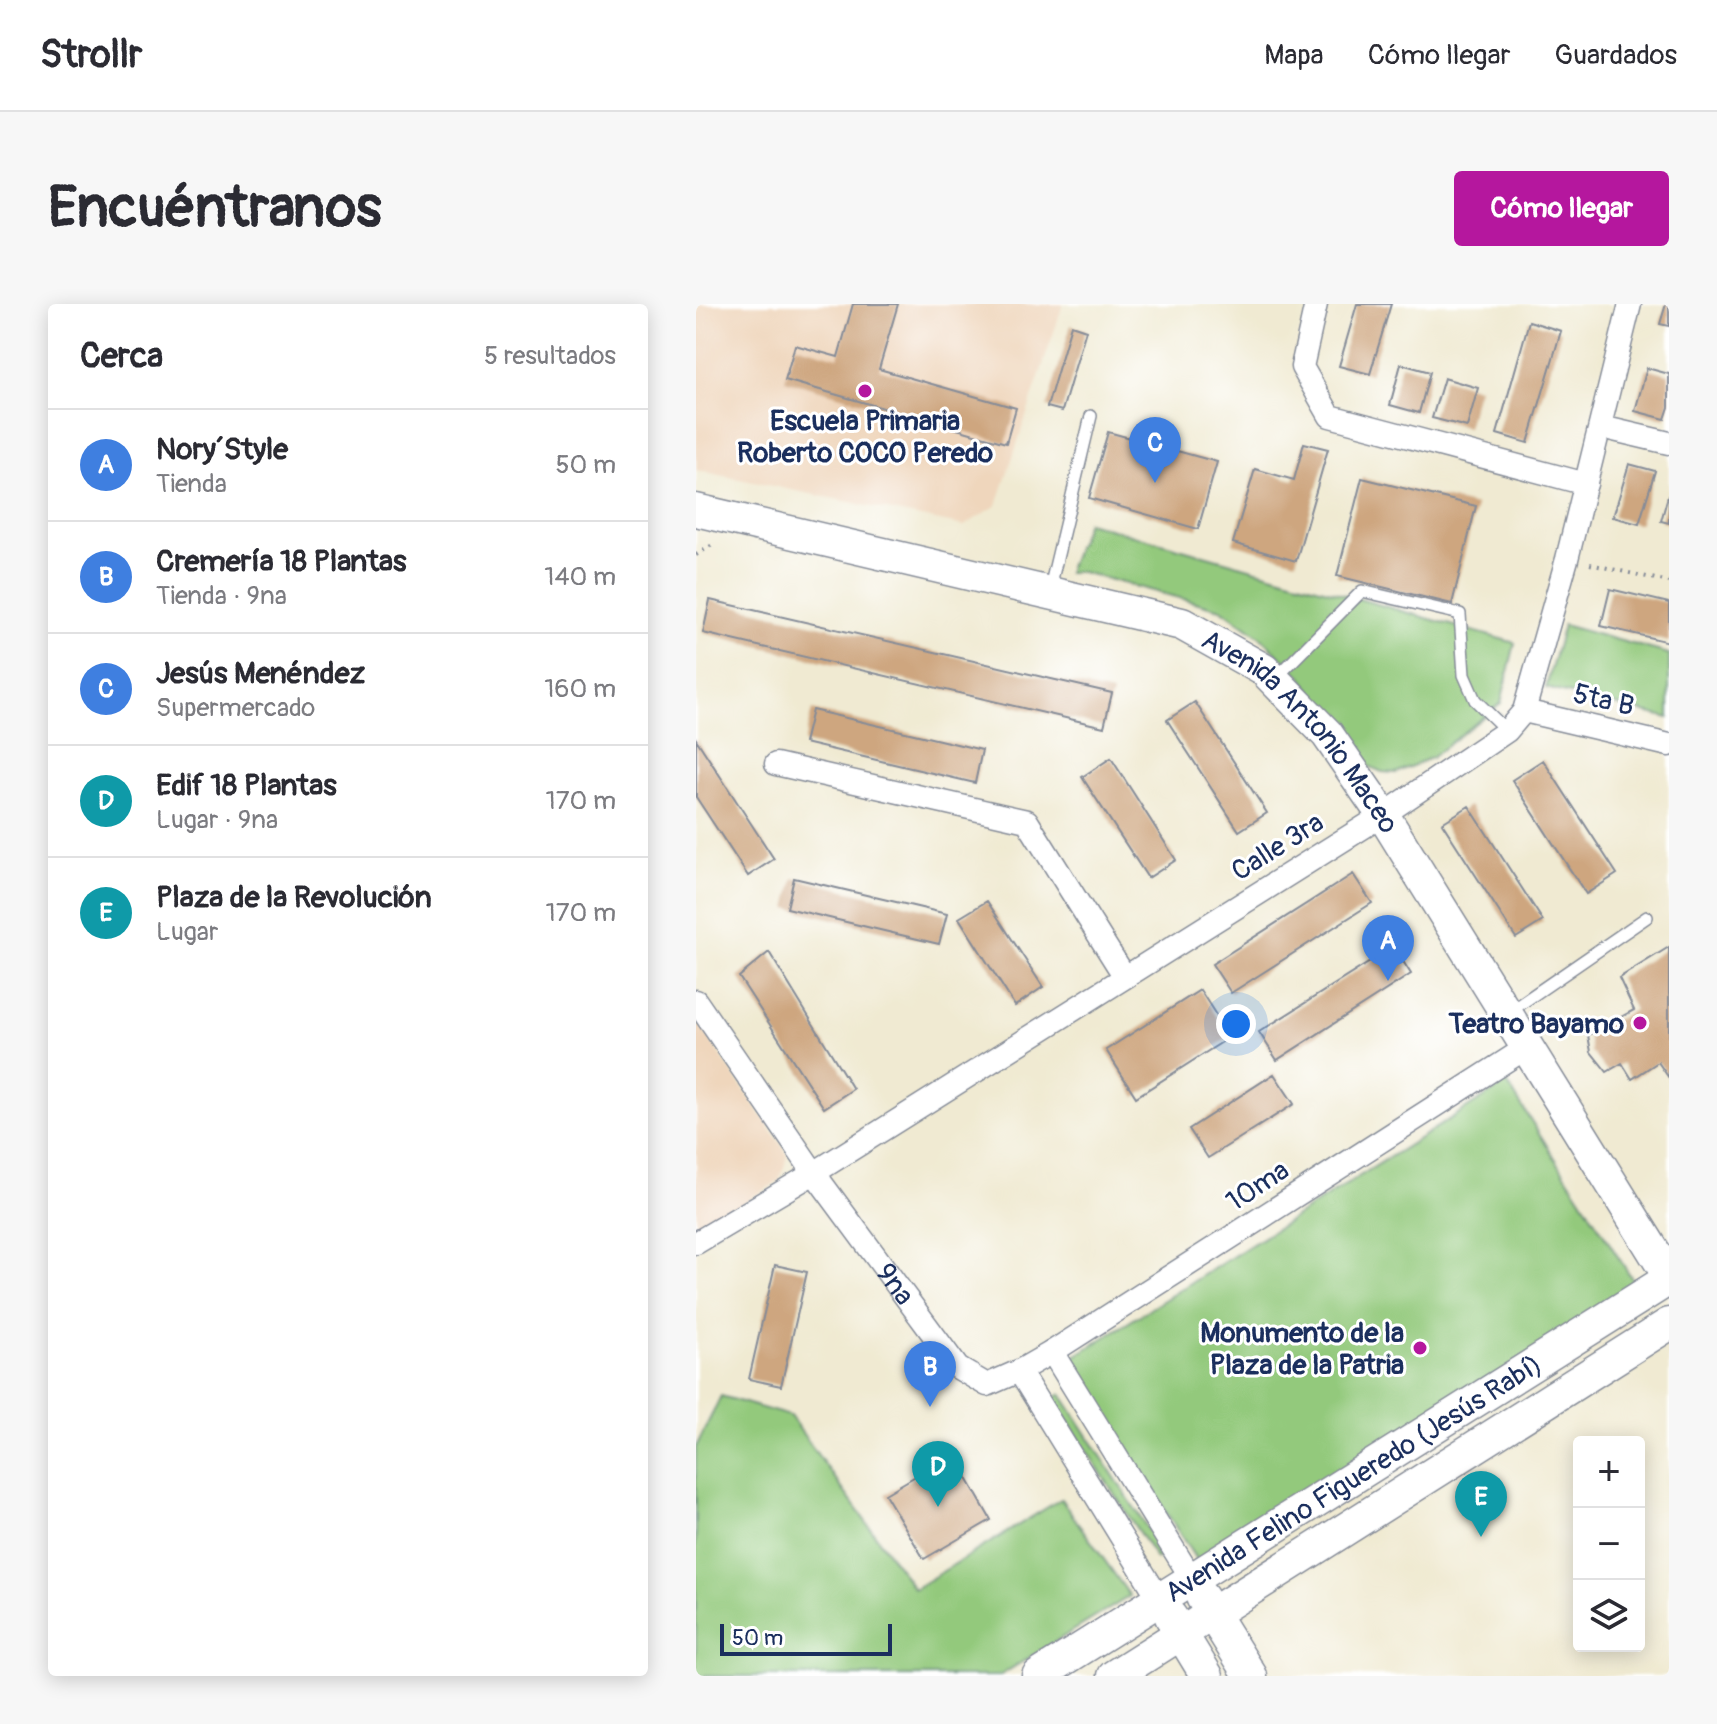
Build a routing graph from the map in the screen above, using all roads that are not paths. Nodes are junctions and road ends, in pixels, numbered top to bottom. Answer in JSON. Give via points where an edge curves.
{"nodes":[{"id":1,"x":1316,"y":304,"type":"edge"},
{"id":2,"x":1630,"y":304,"type":"edge"},
{"id":3,"x":1091,"y":416,"type":"dead end"},
{"id":4,"x":1601,"y":427,"type":"junction"},
{"id":5,"x":1669,"y":443,"type":"edge"},
{"id":6,"x":1586,"y":484,"type":"junction"},
{"id":7,"x":696,"y":510,"type":"edge"},
{"id":8,"x":1048,"y":593,"type":"junction"},
{"id":9,"x":1274,"y":680,"type":"junction"},
{"id":10,"x":1524,"y":711,"type":"junction"},
{"id":11,"x":1507,"y":731,"type":"junction"},
{"id":12,"x":1669,"y":745,"type":"edge"},
{"id":13,"x":776,"y":764,"type":"dead end"},
{"id":14,"x":1383,"y":815,"type":"junction"},
{"id":15,"x":1647,"y":917,"type":"dead end"},
{"id":16,"x":1125,"y":977,"type":"junction"},
{"id":17,"x":696,"y":1001,"type":"edge"},
{"id":18,"x":1506,"y":1014,"type":"junction"},
{"id":19,"x":1526,"y":1048,"type":"junction"},
{"id":20,"x":814,"y":1173,"type":"junction"},
{"id":21,"x":696,"y":1243,"type":"edge"},
{"id":22,"x":1669,"y":1277,"type":"edge"},
{"id":23,"x":1669,"y":1324,"type":"edge"},
{"id":24,"x":1052,"y":1352,"type":"junction"},
{"id":25,"x":1019,"y":1371,"type":"junction"},
{"id":26,"x":1192,"y":1579,"type":"junction"},
{"id":27,"x":1160,"y":1600,"type":"junction"},
{"id":28,"x":1213,"y":1613,"type":"junction"},
{"id":29,"x":1181,"y":1634,"type":"junction"},
{"id":30,"x":1038,"y":1676,"type":"edge"},
{"id":31,"x":1114,"y":1676,"type":"edge"},
{"id":32,"x":1207,"y":1676,"type":"edge"},
{"id":33,"x":1251,"y":1676,"type":"edge"}],
"edges":[{"from":1,"to":6,"type":"street","via":[[1302,367],[1330,416]]},
{"from":2,"to":4,"type":"street","name":"Calle 3ra"},
{"from":3,"to":8,"type":"lane"},
{"from":4,"to":5,"type":"street"},
{"from":4,"to":6,"type":"street","name":"Calle 3ra"},
{"from":6,"to":10,"type":"street","name":"Calle 3ra"},
{"from":7,"to":8,"type":"street","name":"Avenida Antonio Maceo"},
{"from":8,"to":9,"type":"street","name":"Avenida Antonio Maceo","via":[[1182,624]]},
{"from":9,"to":11,"type":"lane","via":[[1362,591],[1460,614],[1464,675],[1475,700]]},
{"from":9,"to":14,"type":"street","name":"Avenida Antonio Maceo","via":[[1327,734]]},
{"from":10,"to":11,"type":"street","name":"Calle 3ra"},
{"from":10,"to":12,"type":"street","name":"5ta B"},
{"from":11,"to":14,"type":"street","name":"Calle 3ra"},
{"from":13,"to":16,"type":"street","via":[[1027,821]]},
{"from":14,"to":16,"type":"street","name":"Calle 3ra"},
{"from":14,"to":18,"type":"street","name":"Avenida Antonio Maceo"},
{"from":15,"to":18,"type":"lane"},
{"from":16,"to":20,"type":"street","name":"Calle 3ra"},
{"from":17,"to":20,"type":"street","name":"9na"},
{"from":18,"to":19,"type":"street","name":"Avenida Antonio Maceo"},
{"from":19,"to":22,"type":"street","name":"Avenida Antonio Maceo"},
{"from":19,"to":24,"type":"street","name":"10ma"},
{"from":20,"to":21,"type":"street","name":"Calle 3ra"},
{"from":20,"to":25,"type":"street","name":"9na","via":[[958,1368],[987,1385]]},
{"from":22,"to":26,"type":"street","name":"Avenida Felino Figueredo (Jesús Rabí)"},
{"from":23,"to":28,"type":"street","name":"Avenida Felino Figueredo (Jesús Rabí)"},
{"from":24,"to":25,"type":"street","name":"10ma"},
{"from":24,"to":26,"type":"street"},
{"from":25,"to":27,"type":"street"},
{"from":26,"to":27,"type":"street","name":"Avenida Felino Figueredo (Jesús Rabí)"},
{"from":26,"to":28,"type":"street"},
{"from":27,"to":29,"type":"street"},
{"from":27,"to":30,"type":"street","name":"Avenida Felino Figueredo (Jesús Rabí)"},
{"from":28,"to":29,"type":"street","name":"Avenida Felino Figueredo (Jesús Rabí)"},
{"from":28,"to":33,"type":"street"},
{"from":29,"to":31,"type":"street","name":"Avenida Felino Figueredo (Jesús Rabí)"},
{"from":29,"to":32,"type":"street"}]}
